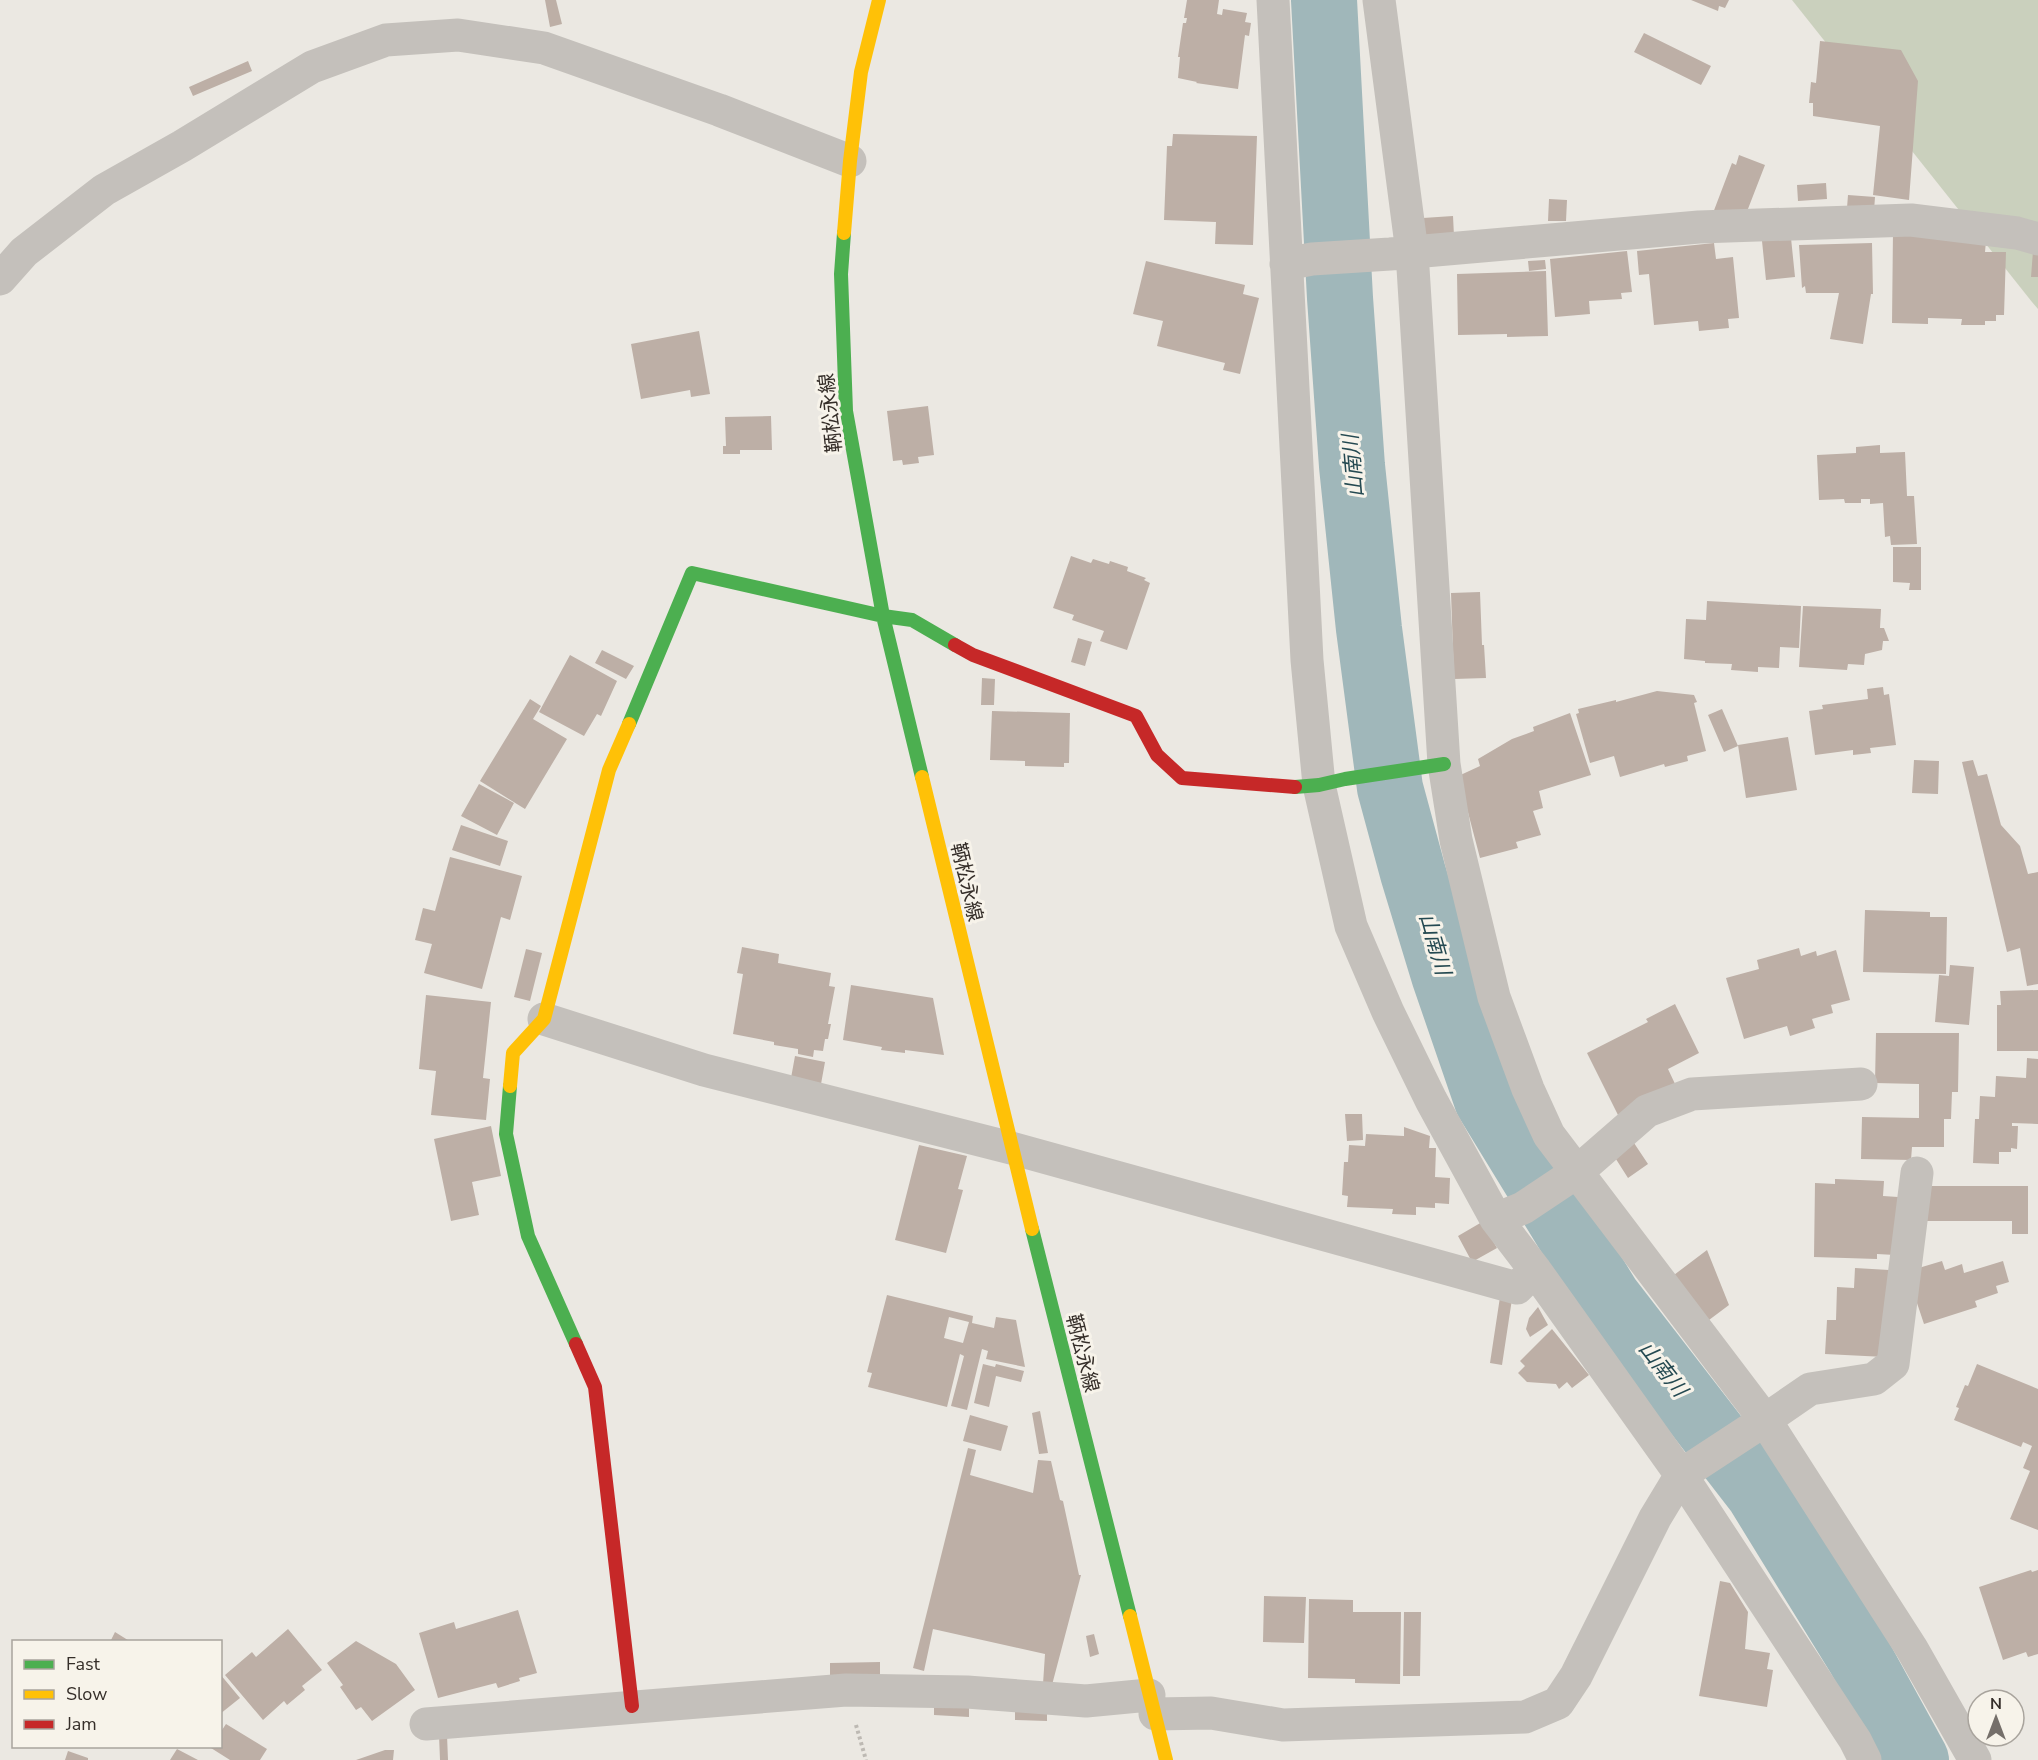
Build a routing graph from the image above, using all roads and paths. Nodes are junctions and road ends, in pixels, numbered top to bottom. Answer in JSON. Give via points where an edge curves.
{"nodes":[{"id":1,"x":879,"y":0,"type":"edge"},
{"id":2,"x":1273,"y":0,"type":"edge"},
{"id":3,"x":1379,"y":0,"type":"edge"},
{"id":4,"x":850,"y":161,"type":"junction"},
{"id":5,"x":2038,"y":239,"type":"edge"},
{"id":6,"x":1401,"y":253,"type":"junction"},
{"id":7,"x":1299,"y":262,"type":"junction"},
{"id":8,"x":0,"y":279,"type":"edge"},
{"id":9,"x":883,"y":616,"type":"junction"},
{"id":10,"x":1436,"y":765,"type":"junction"},
{"id":11,"x":1332,"y":782,"type":"junction"},
{"id":12,"x":544,"y":1019,"type":"junction"},
{"id":13,"x":1861,"y":1084,"type":"dead end"},
{"id":14,"x":1011,"y":1148,"type":"junction"},
{"id":15,"x":1917,"y":1173,"type":"dead end"},
{"id":16,"x":1570,"y":1176,"type":"junction"},
{"id":17,"x":1510,"y":1214,"type":"junction"},
{"id":18,"x":1536,"y":1270,"type":"junction"},
{"id":19,"x":1757,"y":1425,"type":"junction"},
{"id":20,"x":1692,"y":1468,"type":"junction"},
{"id":21,"x":1152,"y":1704,"type":"junction"},
{"id":22,"x":632,"y":1706,"type":"junction"},
{"id":23,"x":426,"y":1724,"type":"dead end"},
{"id":24,"x":1166,"y":1760,"type":"edge"},
{"id":25,"x":1865,"y":1760,"type":"edge"},
{"id":26,"x":1975,"y":1760,"type":"edge"}],
"edges":[{"from":1,"to":4,"type":"street","name":"鞆松永線","via":[[861,72]]},
{"from":2,"to":7,"type":"street"},
{"from":3,"to":6,"type":"street"},
{"from":4,"to":8,"type":"street","via":[[544,48],[458,35],[386,40],[312,67],[104,190],[24,252]]},
{"from":4,"to":9,"type":"street","name":"鞆松永線","via":[[841,274],[846,411]]},
{"from":5,"to":6,"type":"street","via":[[1911,220],[1699,227]]},
{"from":6,"to":7,"type":"street"},
{"from":6,"to":10,"type":"street"},
{"from":7,"to":11,"type":"street","via":[[1307,660]]},
{"from":9,"to":11,"type":"street","via":[[912,620],[973,655],[1136,716],[1156,755],[1182,778],[1289,788]]},
{"from":9,"to":12,"type":"street","via":[[692,573],[609,770]]},
{"from":9,"to":14,"type":"street","name":"鞆松永線"},
{"from":10,"to":11,"type":"street"},
{"from":10,"to":16,"type":"street","via":[[1494,997],[1528,1089]]},
{"from":11,"to":17,"type":"street","via":[[1351,926],[1422,1081]]},
{"from":12,"to":14,"type":"street","via":[[704,1070]]},
{"from":12,"to":22,"type":"street","via":[[513,1053],[506,1134],[528,1236],[595,1387]]},
{"from":13,"to":16,"type":"street","via":[[1692,1094],[1647,1111]]},
{"from":14,"to":18,"type":"street","via":[[1517,1288]]},
{"from":14,"to":21,"type":"street","name":"鞆松永線"},
{"from":15,"to":19,"type":"street","via":[[1893,1364],[1874,1379],[1810,1389]]},
{"from":16,"to":17,"type":"street"},
{"from":16,"to":19,"type":"street"},
{"from":17,"to":18,"type":"street"},
{"from":18,"to":20,"type":"street"},
{"from":19,"to":20,"type":"street"},
{"from":19,"to":26,"type":"street","via":[[1912,1649]]},
{"from":20,"to":21,"type":"street","via":[[1655,1518],[1576,1676],[1558,1702],[1525,1716],[1294,1725]]},
{"from":20,"to":25,"type":"street"},
{"from":21,"to":22,"type":"street","via":[[967,1692],[846,1690]]},
{"from":21,"to":24,"type":"street","name":"鞆松永線"},
{"from":22,"to":23,"type":"street"}]}
